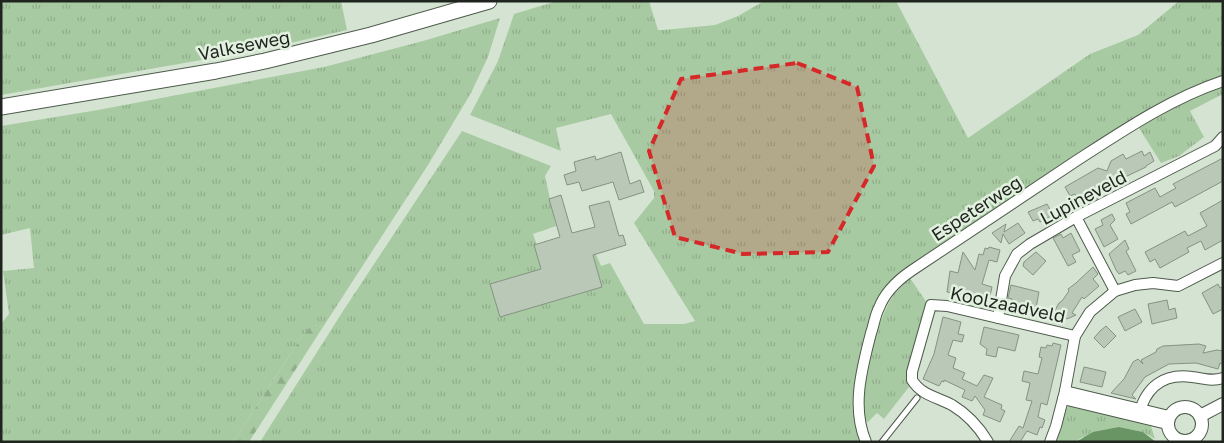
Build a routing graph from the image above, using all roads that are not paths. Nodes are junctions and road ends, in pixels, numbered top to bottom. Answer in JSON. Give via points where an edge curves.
{"nodes":[{"id":1,"x":489,"y":1,"type":"edge"},
{"id":2,"x":1223,"y":81,"type":"edge"},
{"id":3,"x":1,"y":107,"type":"edge"},
{"id":4,"x":1223,"y":137,"type":"edge"},
{"id":5,"x":1076,"y":218,"type":"junction"},
{"id":6,"x":1223,"y":263,"type":"edge"},
{"id":7,"x":1114,"y":291,"type":"junction"},
{"id":8,"x":998,"y":318,"type":"junction"},
{"id":9,"x":1075,"y":336,"type":"junction"},
{"id":10,"x":1223,"y":378,"type":"edge"},
{"id":11,"x":1064,"y":395,"type":"junction"},
{"id":12,"x":918,"y":398,"type":"dead end"},
{"id":13,"x":1223,"y":404,"type":"edge"},
{"id":14,"x":1140,"y":413,"type":"junction"},
{"id":15,"x":1200,"y":416,"type":"junction"},
{"id":16,"x":1168,"y":420,"type":"junction"},
{"id":17,"x":1194,"y":440,"type":"edge"},
{"id":18,"x":866,"y":442,"type":"edge"},
{"id":19,"x":882,"y":442,"type":"edge"},
{"id":20,"x":988,"y":442,"type":"edge"},
{"id":21,"x":1050,"y":442,"type":"edge"}],
"edges":[{"from":1,"to":3,"type":"main road","name":"Valkseweg","via":[[265,61]]},
{"from":2,"to":18,"type":"street","name":"Espeterweg","via":[[1175,101],[1111,139],[897,282],[879,307],[865,356],[858,409]]},
{"from":4,"to":5,"type":"street","name":"Lupineveld","via":[[1215,146]]},
{"from":5,"to":7,"type":"street"},
{"from":5,"to":8,"type":"street","name":"Lupineveld","via":[[1016,254],[1005,276]]},
{"from":6,"to":7,"type":"street","via":[[1178,286],[1153,283]]},
{"from":7,"to":9,"type":"street","via":[[1090,312]]},
{"from":8,"to":9,"type":"street","name":"Koolzaadveld"},
{"from":8,"to":20,"type":"street","name":"Koolzaadveld","via":[[931,305],[912,372],[916,386],[971,419]]},
{"from":9,"to":11,"type":"street"},
{"from":10,"to":14,"type":"street","via":[[1209,381],[1175,376],[1157,383],[1147,395]]},
{"from":11,"to":14,"type":"street"},
{"from":11,"to":21,"type":"street"},
{"from":12,"to":19,"type":"lane"},
{"from":13,"to":15,"type":"street"},
{"from":14,"to":16,"type":"street"},
{"from":15,"to":16,"type":"street","via":[[1187,407],[1177,409]]},
{"from":15,"to":17,"type":"street","via":[[1202,426]]},
{"from":16,"to":17,"type":"street","via":[[1170,434],[1174,438]]}]}
